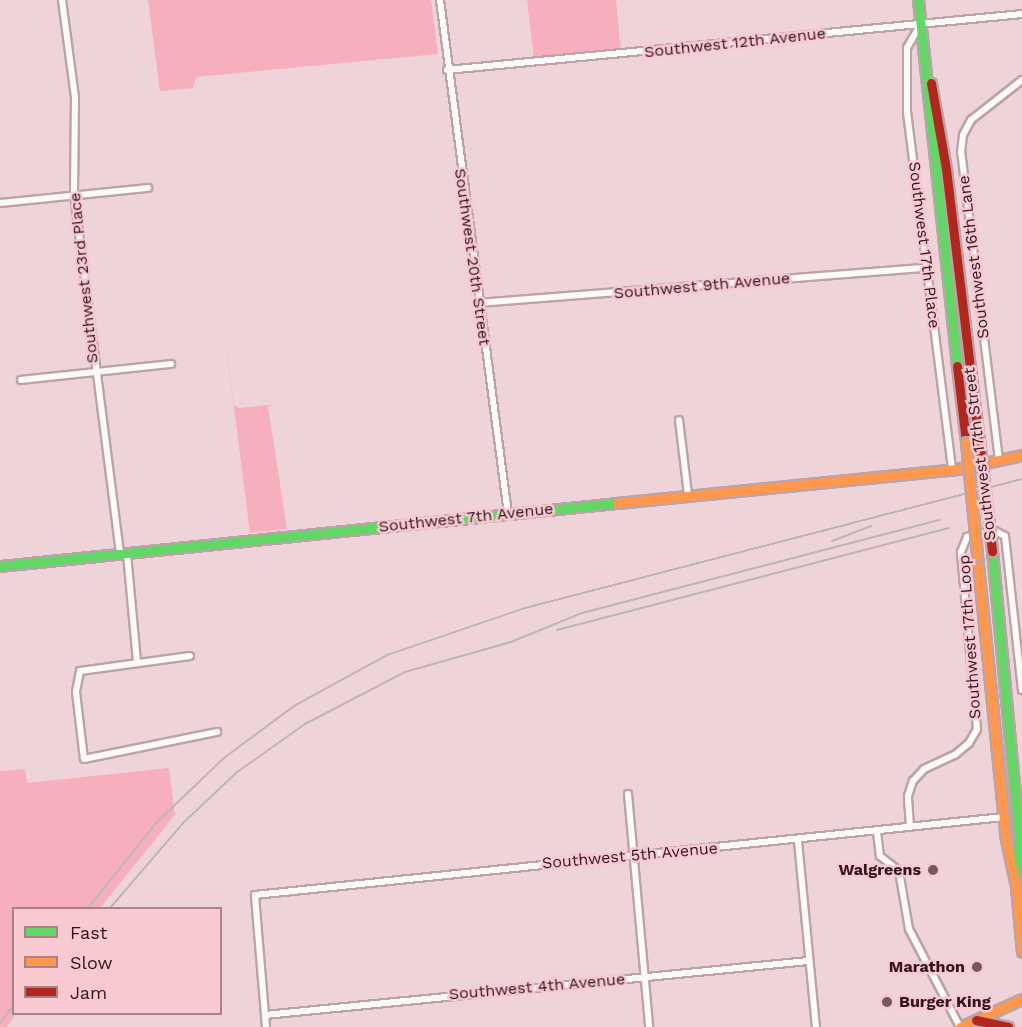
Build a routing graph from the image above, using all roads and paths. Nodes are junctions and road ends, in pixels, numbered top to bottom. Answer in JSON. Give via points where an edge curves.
{"nodes":[{"id":1,"x":62,"y":0,"type":"edge"},
{"id":2,"x":440,"y":0,"type":"edge"},
{"id":3,"x":918,"y":0,"type":"edge"},
{"id":4,"x":1022,"y":14,"type":"edge"},
{"id":5,"x":921,"y":24,"type":"junction"},
{"id":6,"x":447,"y":70,"type":"junction"},
{"id":7,"x":1022,"y":80,"type":"edge"},
{"id":8,"x":148,"y":188,"type":"dead end"},
{"id":9,"x":74,"y":195,"type":"junction"},
{"id":10,"x":0,"y":202,"type":"edge"},
{"id":11,"x":926,"y":268,"type":"junction"},
{"id":12,"x":478,"y":303,"type":"junction"},
{"id":13,"x":171,"y":364,"type":"dead end"},
{"id":14,"x":95,"y":372,"type":"junction"},
{"id":15,"x":21,"y":380,"type":"dead end"},
{"id":16,"x":679,"y":420,"type":"dead end"},
{"id":17,"x":1022,"y":455,"type":"edge"},
{"id":18,"x":999,"y":460,"type":"junction"},
{"id":19,"x":952,"y":469,"type":"junction"},
{"id":20,"x":688,"y":494,"type":"junction"},
{"id":21,"x":508,"y":514,"type":"junction"},
{"id":22,"x":124,"y":554,"type":"junction"},
{"id":23,"x":0,"y":566,"type":"edge"},
{"id":24,"x":1020,"y":654,"type":"edge"},
{"id":25,"x":190,"y":656,"type":"dead end"},
{"id":26,"x":137,"y":662,"type":"junction"},
{"id":27,"x":1022,"y":690,"type":"edge"},
{"id":28,"x":218,"y":732,"type":"dead end"},
{"id":29,"x":628,"y":794,"type":"dead end"},
{"id":30,"x":1020,"y":815,"type":"edge"},
{"id":31,"x":1004,"y":817,"type":"junction"},
{"id":32,"x":910,"y":827,"type":"junction"},
{"id":33,"x":877,"y":832,"type":"junction"},
{"id":34,"x":798,"y":841,"type":"junction"},
{"id":35,"x":634,"y":856,"type":"junction"},
{"id":36,"x":1016,"y":886,"type":"junction"},
{"id":37,"x":1022,"y":952,"type":"edge"},
{"id":38,"x":808,"y":961,"type":"junction"},
{"id":39,"x":645,"y":978,"type":"junction"},
{"id":40,"x":1022,"y":999,"type":"edge"},
{"id":41,"x":265,"y":1015,"type":"junction"},
{"id":42,"x":975,"y":1020,"type":"junction"},
{"id":43,"x":266,"y":1027,"type":"edge"},
{"id":44,"x":649,"y":1027,"type":"edge"},
{"id":45,"x":816,"y":1027,"type":"edge"},
{"id":46,"x":960,"y":1027,"type":"edge"},
{"id":47,"x":1008,"y":1027,"type":"edge"}],
"edges":[{"from":1,"to":9,"type":"street","name":"Southwest 23rd Place","via":[[75,98]]},
{"from":2,"to":6,"type":"street","name":"Southwest 20th Street"},
{"from":3,"to":5,"type":"main road","name":"Southwest 17th Street"},
{"from":4,"to":5,"type":"street","name":"Southwest 12th Avenue"},
{"from":5,"to":6,"type":"street","name":"Southwest 12th Avenue"},
{"from":5,"to":11,"type":"street","name":"Southwest 17th Place","via":[[907,48],[906,77]]},
{"from":5,"to":30,"type":"main road","name":"Southwest 17th Street","bridge":true,"via":[[946,169]]},
{"from":5,"to":31,"type":"main road","name":"Southwest 17th Street","bridge":true,"via":[[933,171],[966,442]]},
{"from":6,"to":12,"type":"street","name":"Southwest 20th Street"},
{"from":7,"to":18,"type":"street","name":"Southwest 16th Lane","via":[[971,120],[963,135],[961,152]]},
{"from":8,"to":9,"type":"street"},
{"from":9,"to":10,"type":"street"},
{"from":9,"to":14,"type":"street","name":"Southwest 23rd Place"},
{"from":11,"to":12,"type":"street","name":"Southwest 9th Avenue"},
{"from":11,"to":19,"type":"street","name":"Southwest 17th Place"},
{"from":12,"to":21,"type":"street","name":"Southwest 20th Street"},
{"from":13,"to":14,"type":"street"},
{"from":14,"to":15,"type":"street"},
{"from":14,"to":22,"type":"street","name":"Southwest 23rd Place"},
{"from":16,"to":20,"type":"street"},
{"from":17,"to":18,"type":"main road","name":"Southwest 7th Avenue"},
{"from":18,"to":19,"type":"main road","name":"Southwest 7th Avenue"},
{"from":19,"to":20,"type":"main road","name":"Southwest 7th Avenue"},
{"from":20,"to":21,"type":"main road","name":"Southwest 7th Avenue"},
{"from":21,"to":22,"type":"main road","name":"Southwest 7th Avenue"},
{"from":22,"to":23,"type":"main road","name":"Southwest 7th Avenue"},
{"from":22,"to":26,"type":"street","name":"Southwest 23rd Place"},
{"from":24,"to":27,"type":"street","name":"Southwest 17th Loop"},
{"from":24,"to":32,"type":"street","name":"Southwest 17th Loop","via":[[1005,536],[993,530],[967,537],[961,552],[977,729],[962,748],[924,769],[913,781],[908,796]]},
{"from":25,"to":26,"type":"street"},
{"from":26,"to":28,"type":"street","via":[[80,671],[76,692],[84,759]]},
{"from":29,"to":35,"type":"street"},
{"from":30,"to":36,"type":"main road","name":"Southwest 17th Street"},
{"from":31,"to":32,"type":"street","name":"Southwest 5th Avenue"},
{"from":31,"to":36,"type":"main road","name":"Southwest 17th Street"},
{"from":32,"to":33,"type":"street","name":"Southwest 5th Avenue"},
{"from":33,"to":34,"type":"street","name":"Southwest 5th Avenue"},
{"from":33,"to":46,"type":"street","via":[[880,856],[898,871],[909,929]]},
{"from":34,"to":35,"type":"street","name":"Southwest 5th Avenue"},
{"from":34,"to":38,"type":"street"},
{"from":35,"to":39,"type":"street"},
{"from":35,"to":41,"type":"street","name":"Southwest 5th Avenue","via":[[255,895]]},
{"from":36,"to":37,"type":"main road","name":"Southwest 17th Street"},
{"from":38,"to":39,"type":"street","name":"Southwest 4th Avenue"},
{"from":38,"to":45,"type":"street"},
{"from":39,"to":41,"type":"street","name":"Southwest 4th Avenue"},
{"from":39,"to":44,"type":"street"},
{"from":40,"to":42,"type":"main road"},
{"from":41,"to":43,"type":"street"},
{"from":42,"to":46,"type":"main road"},
{"from":42,"to":47,"type":"main road"}]}
